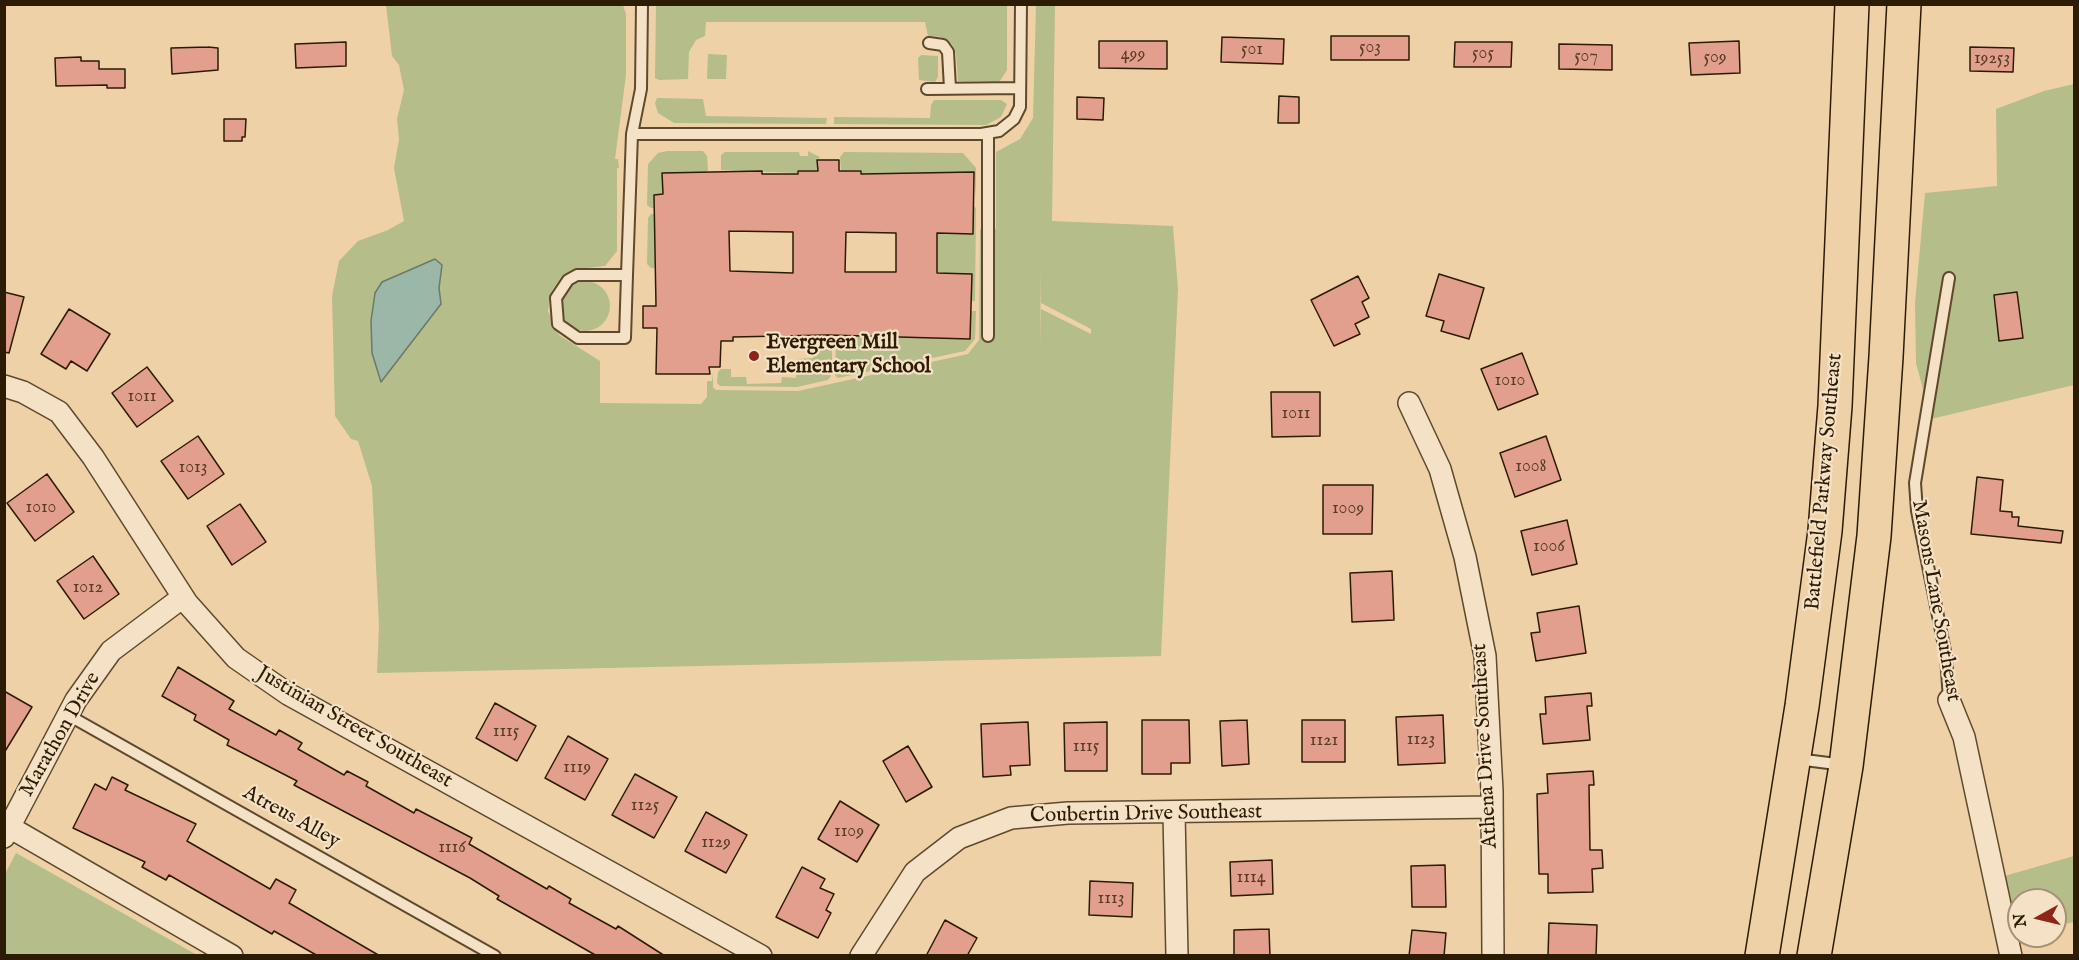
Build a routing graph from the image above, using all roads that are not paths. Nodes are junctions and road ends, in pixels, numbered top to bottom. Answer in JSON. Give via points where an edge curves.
{"nodes":[{"id":1,"x":642,"y":4,"type":"edge"},
{"id":2,"x":1021,"y":4,"type":"edge"},
{"id":3,"x":1852,"y":4,"type":"edge"},
{"id":4,"x":1904,"y":4,"type":"edge"},
{"id":5,"x":929,"y":44,"type":"dead end"},
{"id":6,"x":950,"y":88,"type":"junction"},
{"id":7,"x":1019,"y":88,"type":"junction"},
{"id":8,"x":927,"y":89,"type":"dead end"},
{"id":9,"x":988,"y":133,"type":"junction"},
{"id":10,"x":632,"y":134,"type":"junction"},
{"id":11,"x":627,"y":275,"type":"junction"},
{"id":12,"x":1949,"y":278,"type":"dead end"},
{"id":13,"x":988,"y":336,"type":"dead end"},
{"id":14,"x":4,"y":386,"type":"edge"},
{"id":15,"x":1409,"y":403,"type":"dead end"},
{"id":16,"x":183,"y":597,"type":"junction"},
{"id":17,"x":1949,"y":700,"type":"joint"},
{"id":18,"x":68,"y":715,"type":"junction"},
{"id":19,"x":1794,"y":759,"type":"junction"},
{"id":20,"x":1846,"y":766,"type":"junction"},
{"id":21,"x":1492,"y":807,"type":"junction"},
{"id":22,"x":1173,"y":813,"type":"junction"},
{"id":23,"x":6,"y":830,"type":"edge"},
{"id":24,"x":232,"y":956,"type":"edge"},
{"id":25,"x":495,"y":956,"type":"edge"},
{"id":26,"x":761,"y":956,"type":"edge"},
{"id":27,"x":861,"y":956,"type":"edge"},
{"id":28,"x":1177,"y":956,"type":"edge"},
{"id":29,"x":1493,"y":956,"type":"edge"},
{"id":30,"x":1762,"y":956,"type":"edge"},
{"id":31,"x":1814,"y":956,"type":"edge"},
{"id":32,"x":2011,"y":956,"type":"edge"}],
"edges":[{"from":1,"to":10,"type":"lane","via":[[641,89]]},
{"from":2,"to":7,"type":"lane"},
{"from":3,"to":19,"type":"main road","name":"Battlefield Parkway Southeast","via":[[1835,406],[1825,531]]},
{"from":4,"to":20,"type":"main road","via":[[1874,536]]},
{"from":5,"to":6,"type":"lane","via":[[943,45],[948,52]]},
{"from":6,"to":7,"type":"lane"},
{"from":6,"to":8,"type":"lane"},
{"from":7,"to":9,"type":"lane","via":[[1020,107],[1014,119],[999,131]]},
{"from":9,"to":10,"type":"lane"},
{"from":9,"to":13,"type":"lane"},
{"from":10,"to":11,"type":"lane"},
{"from":11,"to":11,"type":"lane","via":[[625,338],[594,340],[572,335],[558,324],[556,298],[568,280],[577,275]]},
{"from":12,"to":17,"type":"lane","name":"Masons Lane Southeast","via":[[1915,483],[1946,656]]},
{"from":14,"to":16,"type":"street","name":"Justinian Street Southeast","via":[[59,412],[93,457]]},
{"from":15,"to":21,"type":"street","name":"Athena Drive Southeast","via":[[1440,469],[1465,557],[1485,656]]},
{"from":16,"to":18,"type":"street","name":"Marathon Drive","via":[[111,651]]},
{"from":16,"to":26,"type":"street","name":"Justinian Street Southeast","via":[[236,658],[288,694]]},
{"from":17,"to":32,"type":"street","name":"Masons Lane Southeast","via":[[1964,737]]},
{"from":18,"to":23,"type":"street","name":"Marathon Drive"},
{"from":18,"to":25,"type":"lane","name":"Atreus Alley"},
{"from":19,"to":20,"type":"lane"},
{"from":19,"to":30,"type":"main road","name":"Battlefield Parkway Southeast"},
{"from":20,"to":31,"type":"main road"},
{"from":21,"to":22,"type":"street","name":"Coubertin Drive Southeast"},
{"from":21,"to":29,"type":"street","name":"Athena Drive Southeast"},
{"from":22,"to":27,"type":"street","name":"Coubertin Drive Southeast","via":[[1068,813],[1011,818],[959,838],[915,872]]},
{"from":22,"to":28,"type":"street"},
{"from":23,"to":24,"type":"street"}]}
